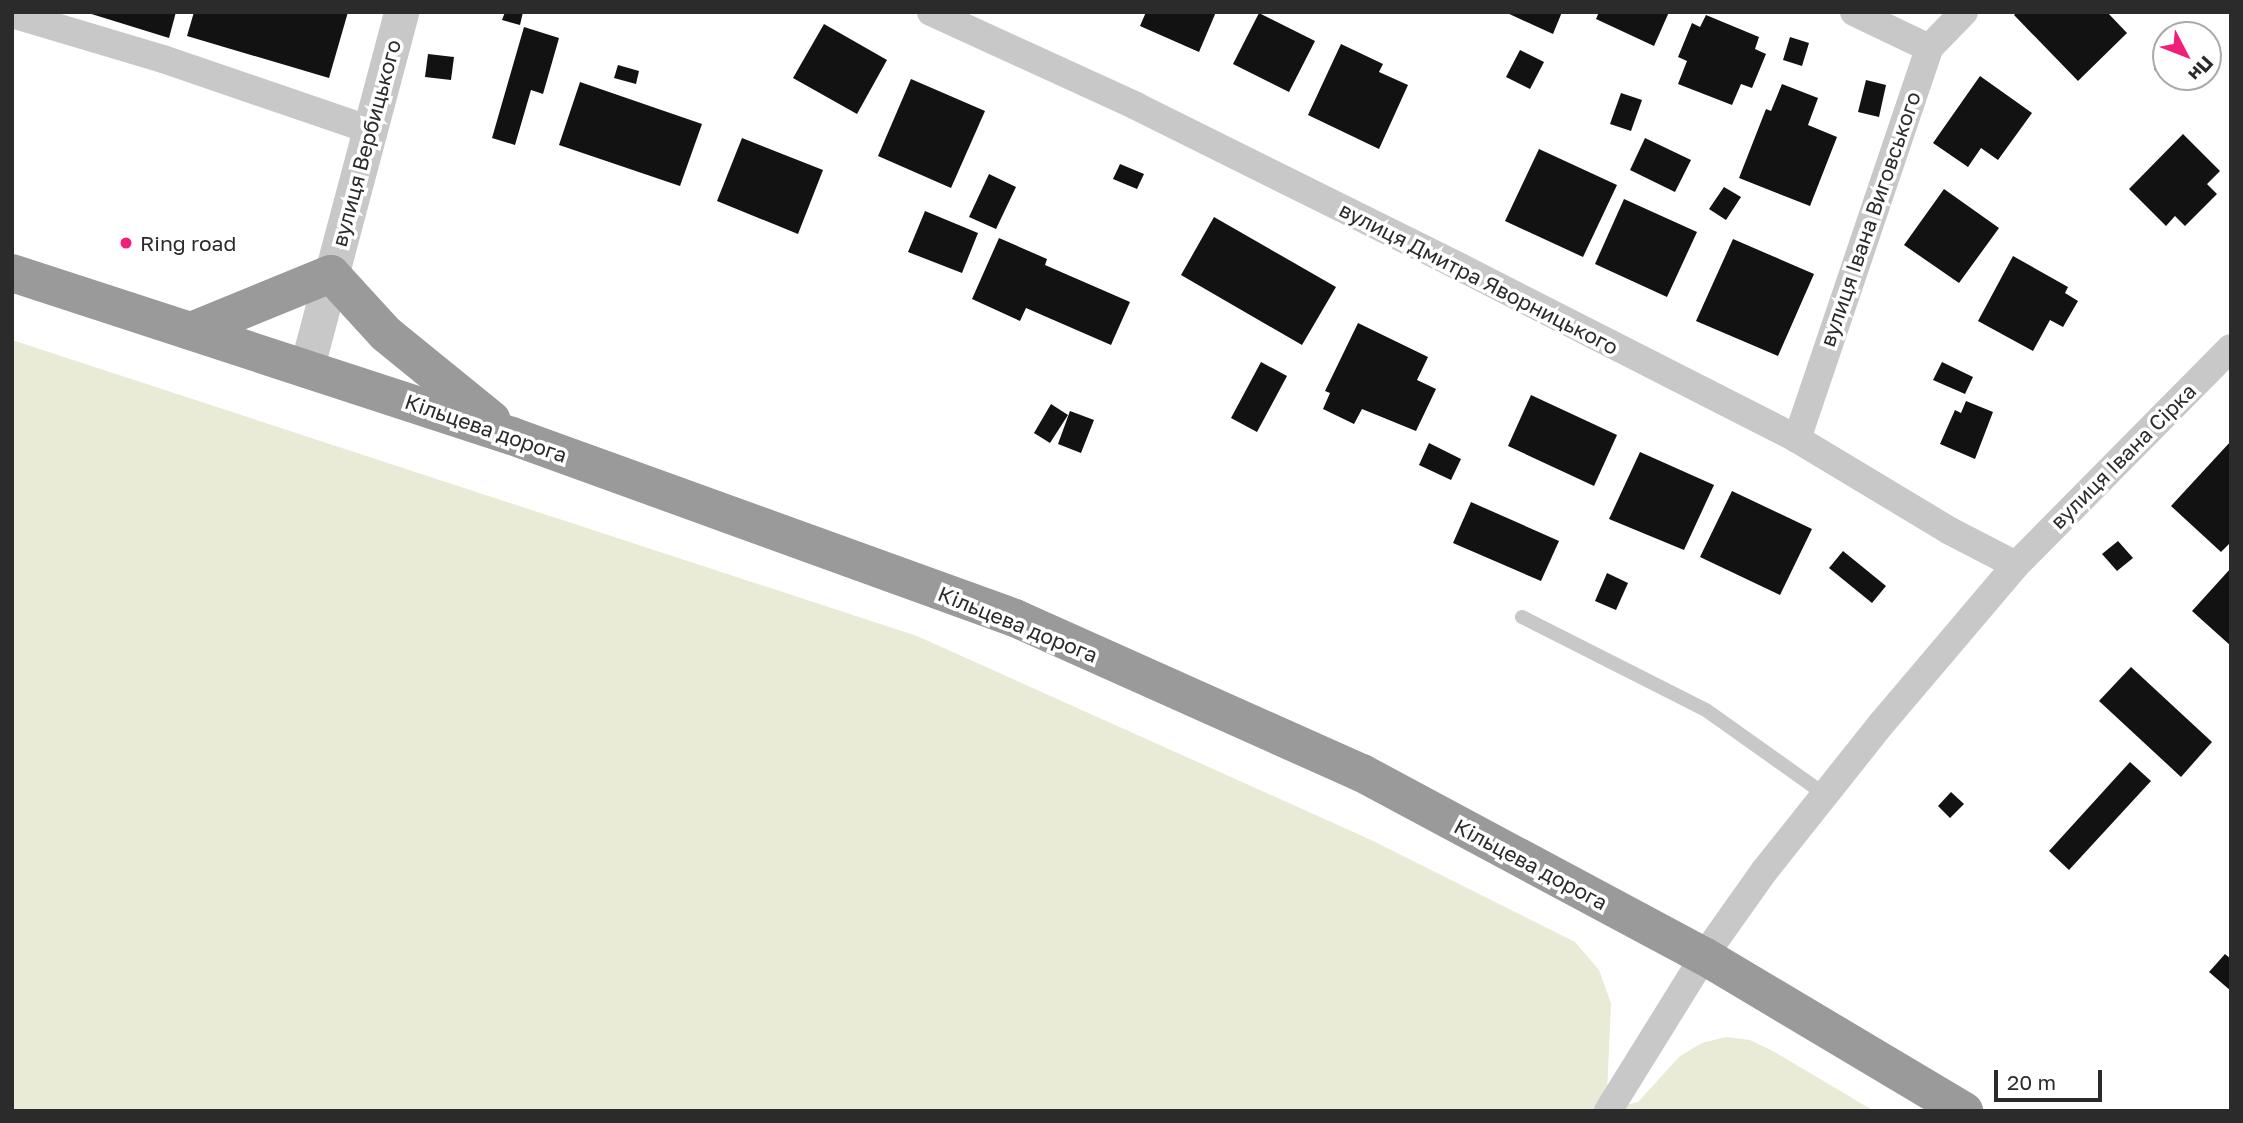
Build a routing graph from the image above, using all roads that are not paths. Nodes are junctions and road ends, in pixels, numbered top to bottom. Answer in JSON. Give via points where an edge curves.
{"nodes":[{"id":1,"x":401,"y":12,"type":"edge"},
{"id":2,"x":931,"y":12,"type":"edge"},
{"id":3,"x":1854,"y":12,"type":"edge"},
{"id":4,"x":1892,"y":12,"type":"edge"},
{"id":5,"x":1964,"y":12,"type":"edge"},
{"id":6,"x":12,"y":14,"type":"edge"},
{"id":7,"x":1929,"y":48,"type":"junction"},
{"id":8,"x":368,"y":129,"type":"junction"},
{"id":9,"x":12,"y":273,"type":"edge"},
{"id":10,"x":331,"y":274,"type":"junction"},
{"id":11,"x":191,"y":331,"type":"junction"},
{"id":12,"x":2231,"y":348,"type":"edge"},
{"id":13,"x":306,"y":370,"type":"junction"},
{"id":14,"x":512,"y":436,"type":"junction"},
{"id":15,"x":1797,"y":439,"type":"junction"},
{"id":16,"x":2016,"y":565,"type":"junction"},
{"id":17,"x":1522,"y":617,"type":"dead end"},
{"id":18,"x":1827,"y":796,"type":"junction"},
{"id":19,"x":1704,"y":957,"type":"junction"},
{"id":20,"x":1608,"y":1111,"type":"edge"},
{"id":21,"x":1964,"y":1111,"type":"edge"}],
"edges":[{"from":1,"to":8,"type":"street","name":"вулиця Вербицького"},
{"from":2,"to":15,"type":"street","name":"вулиця Дмитра Яворницького","via":[[1136,106]]},
{"from":3,"to":7,"type":"street"},
{"from":4,"to":7,"type":"street"},
{"from":5,"to":7,"type":"street","name":"вулиця Івана Виговського"},
{"from":6,"to":8,"type":"street","via":[[163,59]]},
{"from":7,"to":15,"type":"street","name":"вулиця Івана Виговського"},
{"from":8,"to":10,"type":"street","name":"вулиця Вербицького"},
{"from":9,"to":11,"type":"highway","name":"Кільцева дорога"},
{"from":10,"to":11,"type":"highway"},
{"from":10,"to":13,"type":"street","name":"вулиця Вербицького"},
{"from":10,"to":14,"type":"highway","via":[[386,334]]},
{"from":11,"to":13,"type":"highway","name":"Кільцева дорога"},
{"from":12,"to":16,"type":"street","name":"вулиця Івана Сірка"},
{"from":13,"to":14,"type":"highway","name":"Кільцева дорога"},
{"from":14,"to":19,"type":"highway","name":"Кільцева дорога","via":[[1027,623],[1362,773]]},
{"from":15,"to":16,"type":"street","name":"вулиця Дмитра Яворницького"},
{"from":16,"to":18,"type":"street","name":"вулиця Івана Сірка","via":[[1882,723]]},
{"from":17,"to":18,"type":"lane","via":[[1706,710]]},
{"from":18,"to":19,"type":"street","name":"вулиця Івана Сірка","via":[[1765,870]]},
{"from":19,"to":20,"type":"street","name":"вулиця Івана Сірка"},
{"from":19,"to":21,"type":"highway","name":"Кільцева дорога"}]}
